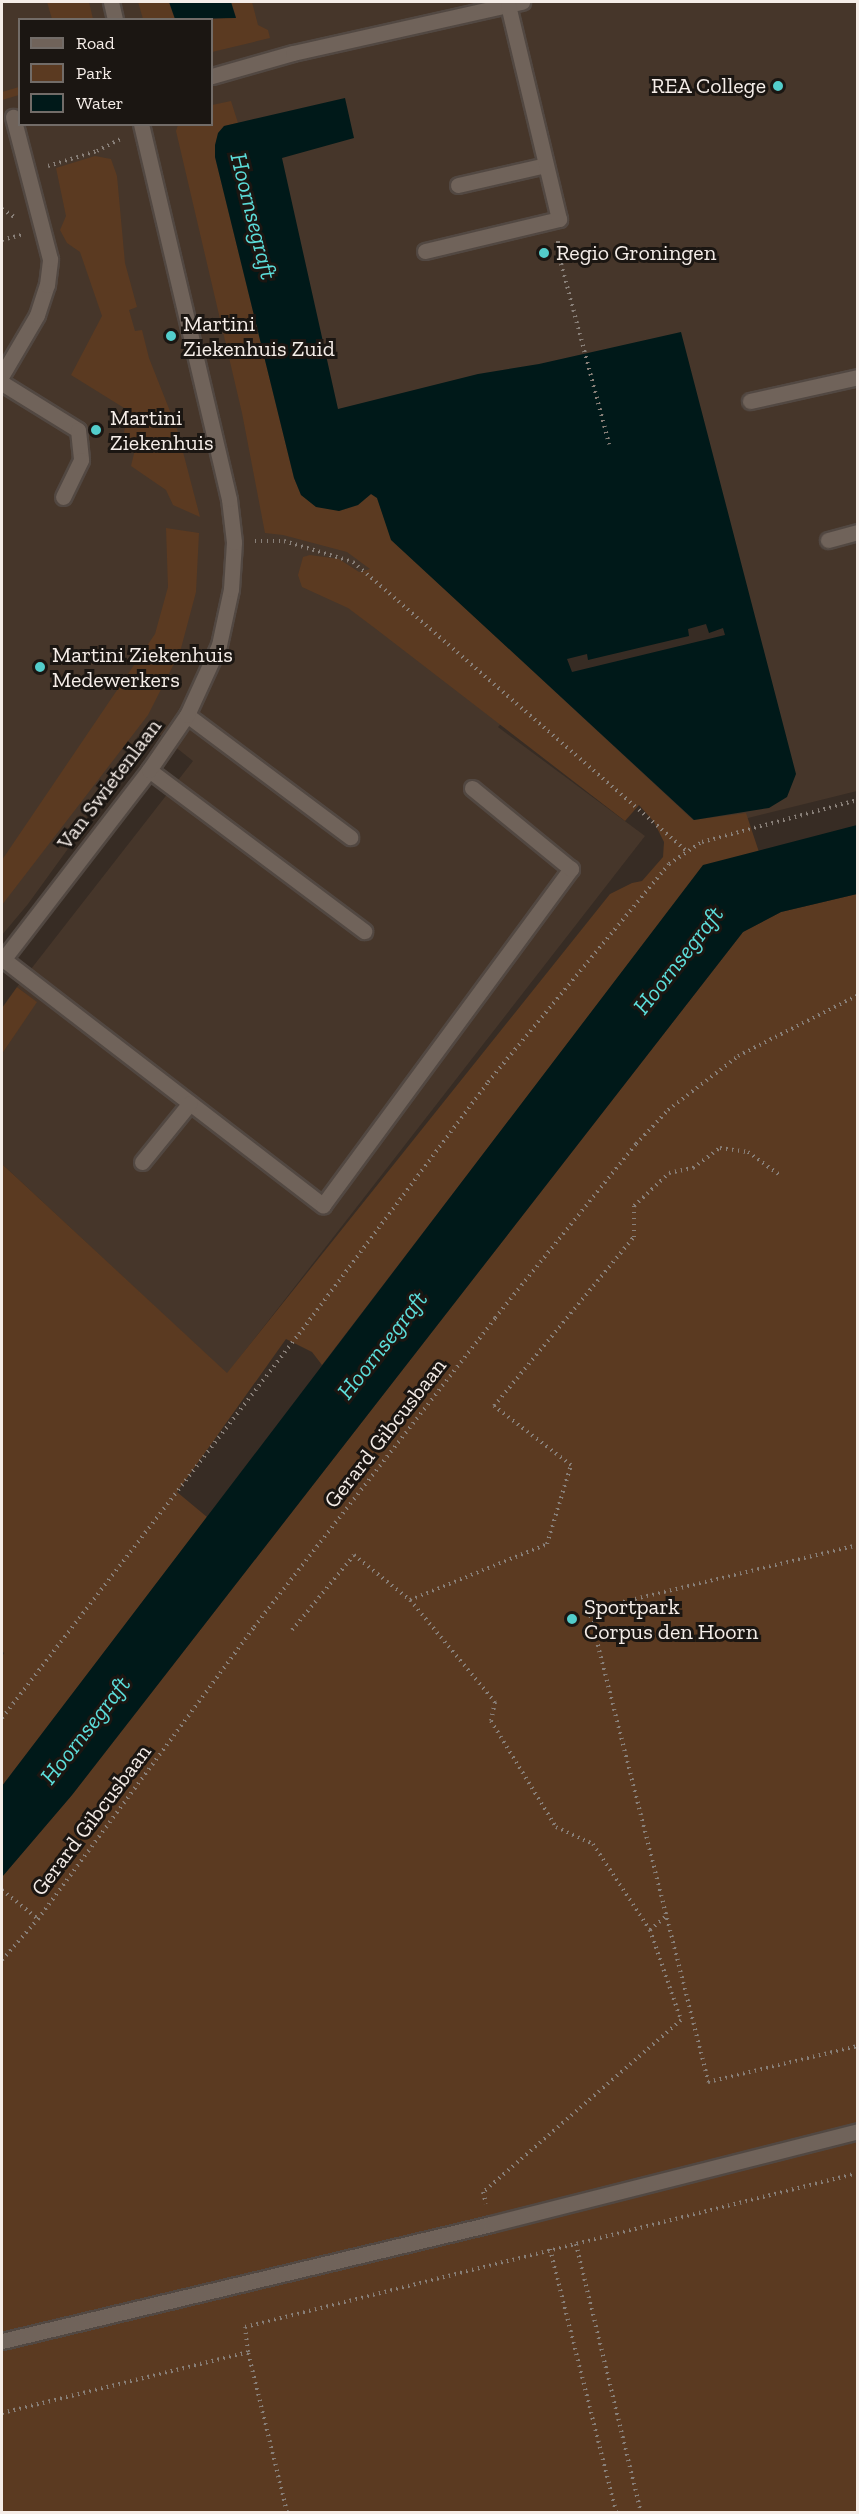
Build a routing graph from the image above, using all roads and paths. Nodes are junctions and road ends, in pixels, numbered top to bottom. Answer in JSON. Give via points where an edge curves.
{"nodes":[{"id":1,"x":111,"y":2,"type":"edge"},
{"id":2,"x":515,"y":3,"type":"edge"},
{"id":3,"x":483,"y":6,"type":"edge"},
{"id":4,"x":115,"y":18,"type":"edge"},
{"id":5,"x":213,"y":76,"type":"edge"},
{"id":6,"x":11,"y":117,"type":"edge"},
{"id":7,"x":141,"y":126,"type":"edge"},
{"id":8,"x":546,"y":165,"type":"junction"},
{"id":9,"x":27,"y":172,"type":"junction"},
{"id":10,"x":458,"y":185,"type":"dead end"},
{"id":11,"x":425,"y":251,"type":"dead end"},
{"id":12,"x":558,"y":252,"type":"dead end"},
{"id":13,"x":2,"y":375,"type":"edge"},
{"id":14,"x":858,"y":377,"type":"edge"},
{"id":15,"x":2,"y":383,"type":"edge"},
{"id":16,"x":750,"y":401,"type":"dead end"},
{"id":17,"x":609,"y":444,"type":"dead end"},
{"id":18,"x":63,"y":496,"type":"dead end"},
{"id":19,"x":858,"y":532,"type":"edge"},
{"id":20,"x":828,"y":540,"type":"dead end"},
{"id":21,"x":234,"y":542,"type":"junction"},
{"id":22,"x":188,"y":715,"type":"junction"},
{"id":23,"x":149,"y":770,"type":"junction"},
{"id":24,"x":472,"y":788,"type":"dead end"},
{"id":25,"x":858,"y":800,"type":"edge"},
{"id":26,"x":350,"y":837,"type":"dead end"},
{"id":27,"x":687,"y":850,"type":"junction"},
{"id":28,"x":364,"y":931,"type":"dead end"},
{"id":29,"x":2,"y":960,"type":"edge"},
{"id":30,"x":858,"y":995,"type":"edge"},
{"id":31,"x":190,"y":1103,"type":"junction"},
{"id":32,"x":142,"y":1162,"type":"dead end"},
{"id":33,"x":780,"y":1175,"type":"dead end"},
{"id":34,"x":858,"y":1545,"type":"edge"},
{"id":35,"x":410,"y":1600,"type":"junction"},
{"id":36,"x":292,"y":1630,"type":"dead end"},
{"id":37,"x":2,"y":1718,"type":"edge"},
{"id":38,"x":2,"y":1890,"type":"edge"},
{"id":39,"x":666,"y":1916,"type":"junction"},
{"id":40,"x":38,"y":1919,"type":"junction"},
{"id":41,"x":650,"y":1930,"type":"junction"},
{"id":42,"x":2,"y":1960,"type":"edge"},
{"id":43,"x":858,"y":2046,"type":"edge"},
{"id":44,"x":858,"y":2132,"type":"edge"},
{"id":45,"x":858,"y":2173,"type":"edge"},
{"id":46,"x":491,"y":2224,"type":"junction"},
{"id":47,"x":576,"y":2244,"type":"junction"},
{"id":48,"x":550,"y":2249,"type":"junction"},
{"id":49,"x":2,"y":2341,"type":"edge"},
{"id":50,"x":248,"y":2352,"type":"junction"},
{"id":51,"x":2,"y":2413,"type":"edge"},
{"id":52,"x":287,"y":2512,"type":"edge"},
{"id":53,"x":616,"y":2512,"type":"edge"},
{"id":54,"x":641,"y":2512,"type":"edge"}],
"edges":[{"from":1,"to":4,"type":"street"},
{"from":2,"to":3,"type":"street"},
{"from":2,"to":8,"type":"street"},
{"from":3,"to":5,"type":"street"},
{"from":6,"to":9,"type":"street"},
{"from":7,"to":9,"type":"path","via":[[97,151]]},
{"from":7,"to":21,"type":"street","name":"Van Swietenlaan","via":[[220,456]]},
{"from":8,"to":10,"type":"street"},
{"from":8,"to":11,"type":"street","via":[[559,219]]},
{"from":9,"to":13,"type":"street","via":[[50,259],[47,285],[37,315]]},
{"from":12,"to":17,"type":"path"},
{"from":14,"to":16,"type":"street"},
{"from":15,"to":18,"type":"street","via":[[78,429],[81,460]]},
{"from":19,"to":20,"type":"street"},
{"from":21,"to":22,"type":"street","name":"Van Swietenlaan","via":[[231,589],[219,645]]},
{"from":21,"to":27,"type":"path","via":[[284,541],[353,562]]},
{"from":22,"to":23,"type":"street","name":"Van Swietenlaan"},
{"from":22,"to":26,"type":"street"},
{"from":23,"to":28,"type":"street"},
{"from":23,"to":29,"type":"street","name":"Van Swietenlaan"},
{"from":24,"to":31,"type":"street","via":[[571,869],[323,1205]]},
{"from":25,"to":27,"type":"path","via":[[702,842]]},
{"from":27,"to":37,"type":"path","via":[[669,864],[488,1082]]},
{"from":29,"to":31,"type":"street"},
{"from":30,"to":40,"type":"path","name":"Gerard Gibcusbaan","via":[[738,1056],[668,1110],[636,1144],[254,1627]]},
{"from":31,"to":32,"type":"street"},
{"from":33,"to":35,"type":"path","via":[[748,1152],[720,1148],[693,1168],[669,1173],[634,1206],[634,1237],[494,1406],[571,1465],[547,1544]]},
{"from":34,"to":39,"type":"path","via":[[589,1610]]},
{"from":35,"to":36,"type":"path","via":[[354,1555]]},
{"from":35,"to":41,"type":"path","via":[[495,1702],[491,1721],[556,1827],[593,1844]]},
{"from":38,"to":40,"type":"path"},
{"from":39,"to":41,"type":"path"},
{"from":39,"to":43,"type":"path","via":[[708,2082]]},
{"from":40,"to":42,"type":"path","name":"Gerard Gibcusbaan"},
{"from":41,"to":46,"type":"path","via":[[681,2020],[483,2192]]},
{"from":44,"to":46,"type":"street"},
{"from":45,"to":47,"type":"path"},
{"from":46,"to":49,"type":"street"},
{"from":47,"to":48,"type":"path"},
{"from":47,"to":54,"type":"path"},
{"from":48,"to":50,"type":"path","via":[[244,2327]]},
{"from":48,"to":53,"type":"path"},
{"from":50,"to":51,"type":"path"},
{"from":50,"to":52,"type":"path"}]}
